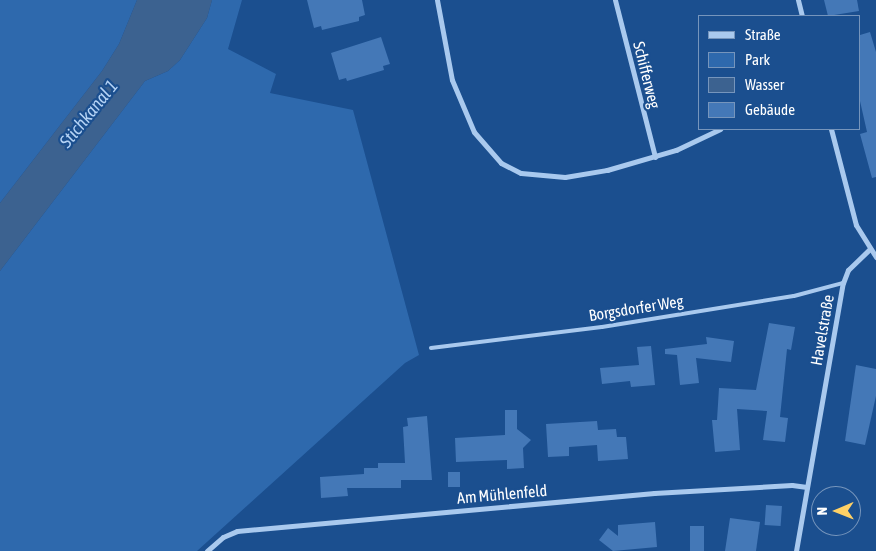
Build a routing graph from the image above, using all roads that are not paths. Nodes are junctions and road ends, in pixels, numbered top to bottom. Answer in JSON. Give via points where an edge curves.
{"nodes":[{"id":1,"x":437,"y":0,"type":"edge"},
{"id":2,"x":615,"y":0,"type":"edge"},
{"id":3,"x":798,"y":0,"type":"edge"},
{"id":4,"x":802,"y":15,"type":"edge"},
{"id":5,"x":718,"y":130,"type":"edge"},
{"id":6,"x":831,"y":130,"type":"edge"},
{"id":7,"x":655,"y":157,"type":"junction"},
{"id":8,"x":870,"y":250,"type":"junction"},
{"id":9,"x":876,"y":257,"type":"edge"},
{"id":10,"x":843,"y":283,"type":"junction"},
{"id":11,"x":431,"y":348,"type":"dead end"},
{"id":12,"x":807,"y":487,"type":"junction"},
{"id":13,"x":207,"y":551,"type":"edge"},
{"id":14,"x":796,"y":551,"type":"edge"}],
"edges":[{"from":1,"to":7,"type":"street","via":[[452,80],[460,102],[474,132],[501,163],[539,177],[566,177]]},
{"from":2,"to":7,"type":"street","name":"Schifferweg"},
{"from":3,"to":4,"type":"street"},
{"from":5,"to":7,"type":"street"},
{"from":6,"to":8,"type":"street","via":[[856,226]]},
{"from":8,"to":9,"type":"street"},
{"from":8,"to":10,"type":"street","name":"Havelstraße","via":[[848,270]]},
{"from":10,"to":11,"type":"lane","name":"Borgsdorfer Weg","via":[[794,296],[602,327]]},
{"from":10,"to":12,"type":"street","name":"Havelstraße"},
{"from":12,"to":13,"type":"street","name":"Am Mühlenfeld","via":[[792,485],[654,493],[237,531]]},
{"from":12,"to":14,"type":"street","name":"Havelstraße"}]}
